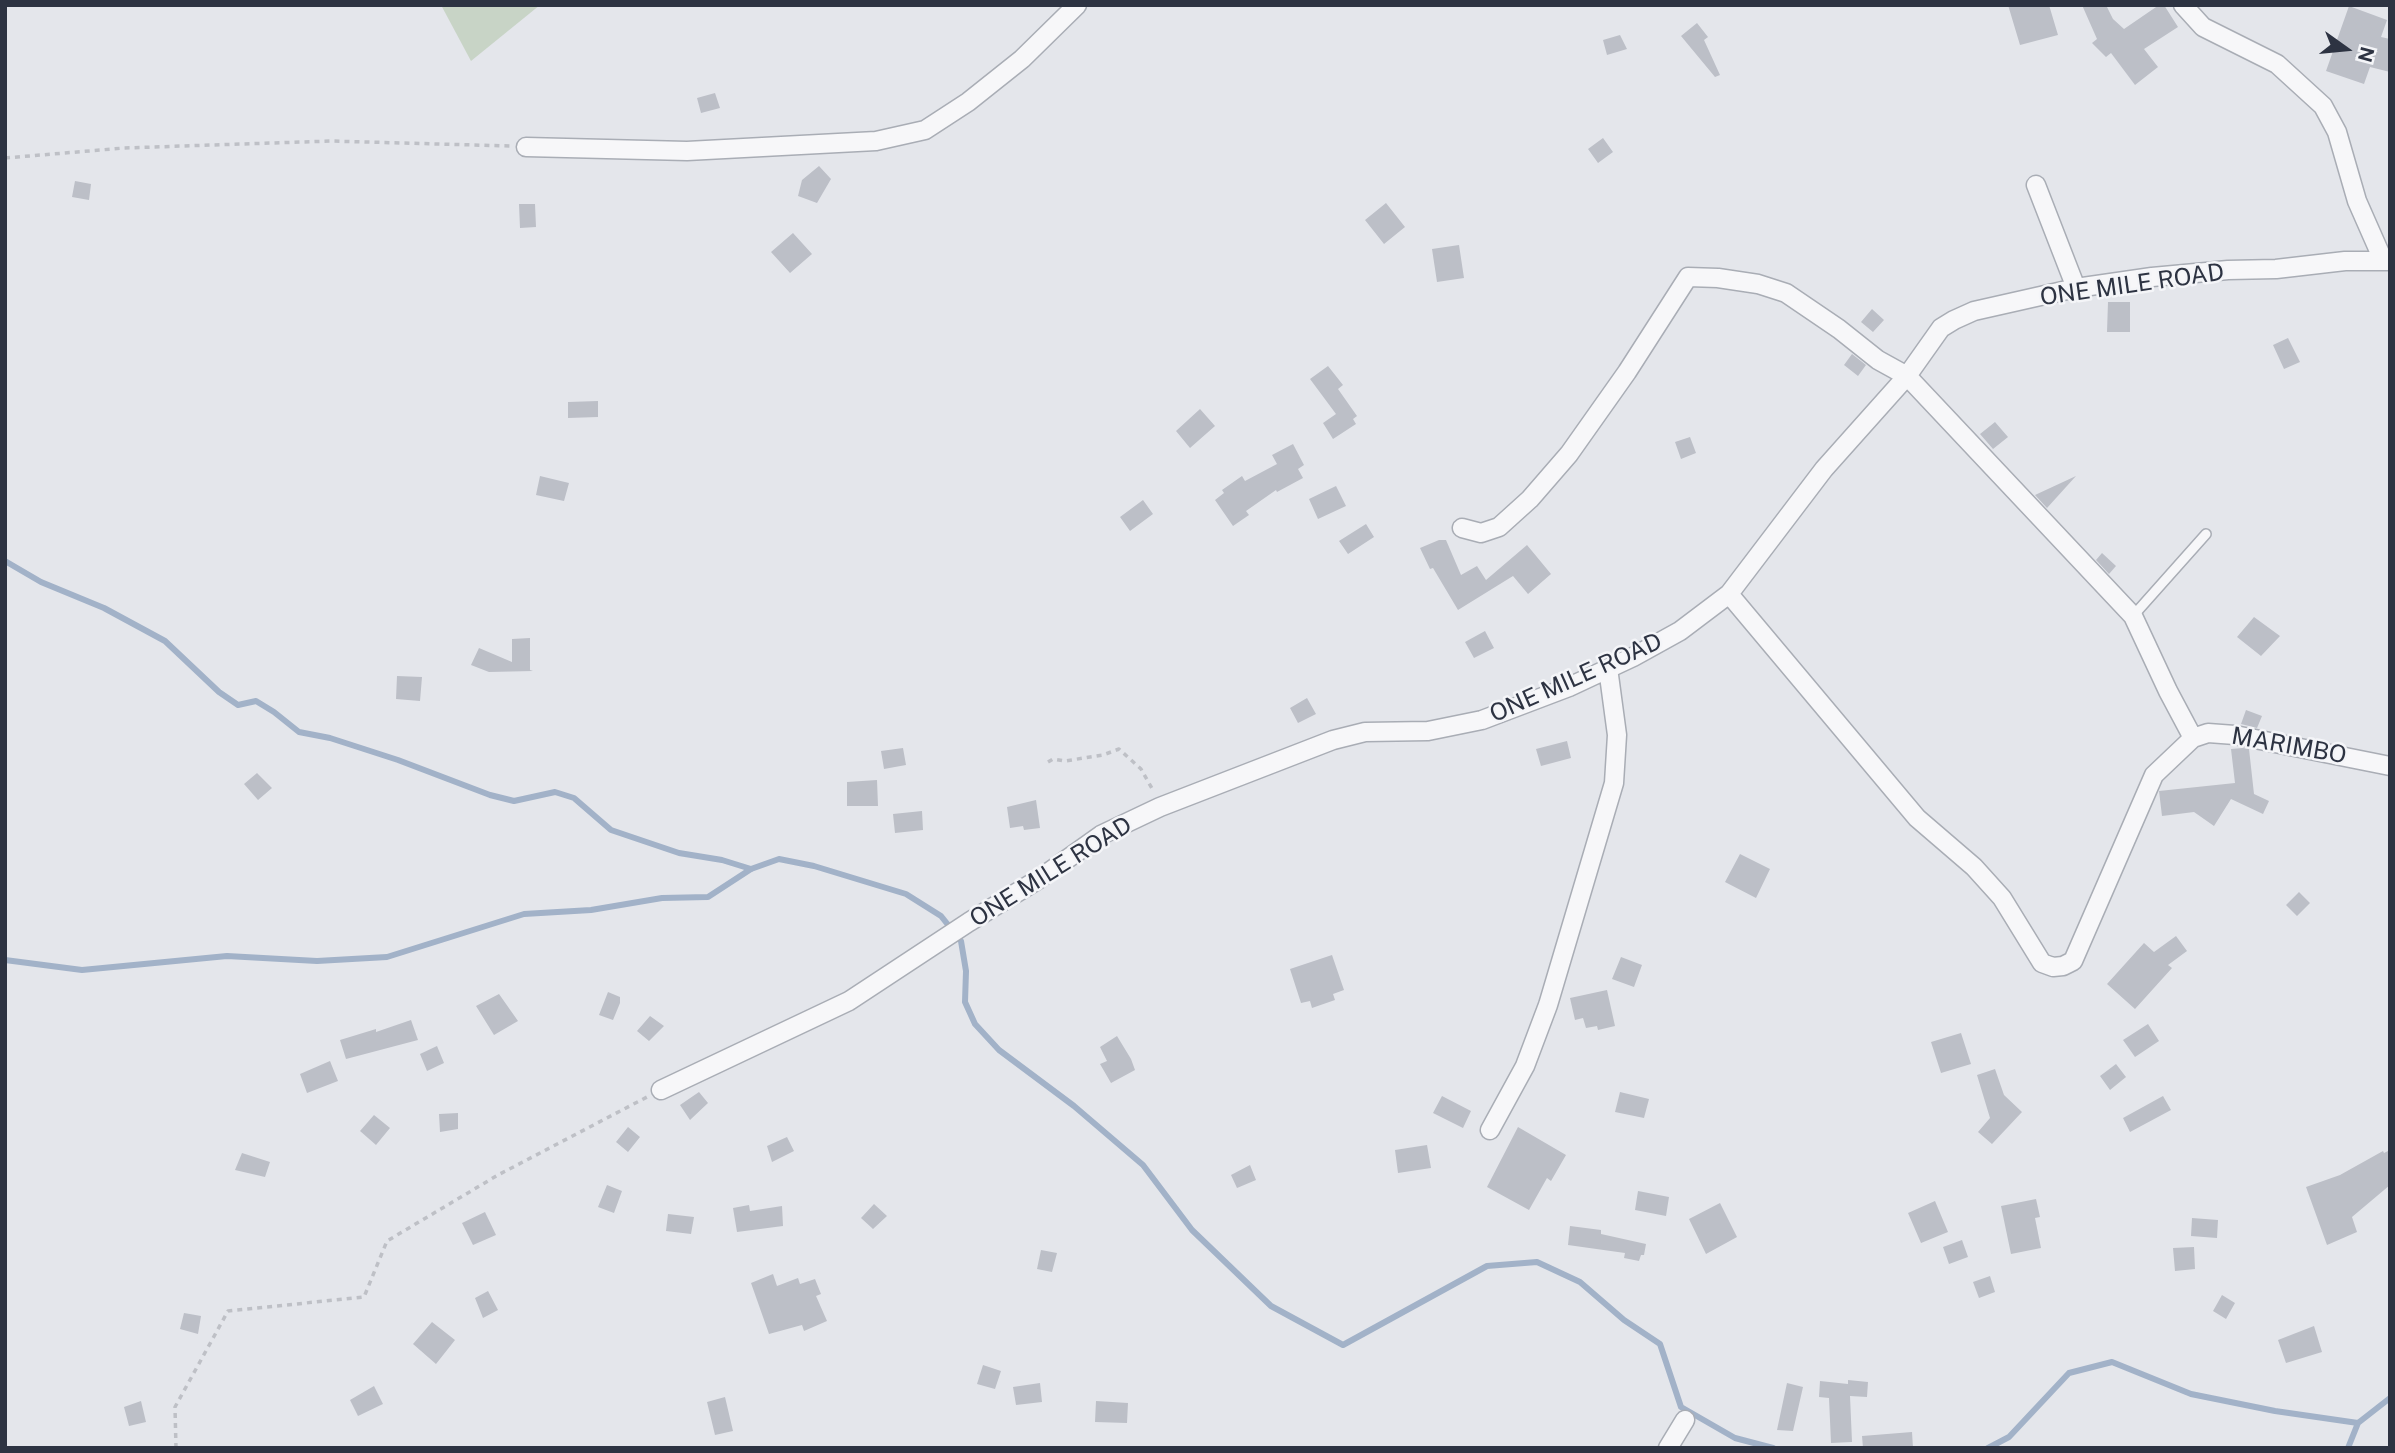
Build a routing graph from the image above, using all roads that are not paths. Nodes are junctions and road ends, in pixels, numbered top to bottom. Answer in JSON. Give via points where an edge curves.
{"nodes":[{"id":1,"x":1077,"y":5,"type":"edge"},
{"id":2,"x":2183,"y":5,"type":"edge"},
{"id":3,"x":526,"y":147,"type":"road end"},
{"id":4,"x":2036,"y":185,"type":"dead end"},
{"id":5,"x":2386,"y":261,"type":"edge"},
{"id":6,"x":2076,"y":288,"type":"junction"},
{"id":7,"x":1907,"y":376,"type":"junction"},
{"id":8,"x":1462,"y":528,"type":"dead end"},
{"id":9,"x":2206,"y":534,"type":"dead end"},
{"id":10,"x":1729,"y":594,"type":"junction"},
{"id":11,"x":2133,"y":616,"type":"junction"},
{"id":12,"x":1608,"y":668,"type":"junction"},
{"id":13,"x":2193,"y":738,"type":"junction"},
{"id":14,"x":2390,"y":766,"type":"edge"},
{"id":15,"x":661,"y":1090,"type":"road end"},
{"id":16,"x":1490,"y":1130,"type":"dead end"},
{"id":17,"x":1685,"y":1420,"type":"dead end"},
{"id":18,"x":1668,"y":1448,"type":"edge"}],
"edges":[{"from":1,"to":3,"type":"street","via":[[1022,59],[925,130],[876,141],[687,151]]},
{"from":2,"to":5,"type":"street","via":[[2203,27],[2277,64],[2323,106],[2357,201]]},
{"from":4,"to":6,"type":"street"},
{"from":5,"to":6,"type":"street","name":"ONE MILE ROAD","via":[[2165,276]]},
{"from":6,"to":7,"type":"street","name":"ONE MILE ROAD","via":[[1974,311],[1954,320],[1941,328]]},
{"from":7,"to":8,"type":"street","via":[[1786,293],[1758,284],[1688,278],[1569,454],[1530,499],[1499,527],[1481,533]]},
{"from":7,"to":10,"type":"street","name":"ONE MILE ROAD","via":[[1824,469]]},
{"from":7,"to":11,"type":"street"},
{"from":9,"to":11,"type":"lane"},
{"from":10,"to":12,"type":"street","name":"ONE MILE ROAD","via":[[1680,631]]},
{"from":10,"to":13,"type":"street","via":[[1917,818],[2002,898],[2042,963],[2053,967],[2073,961],[2154,775]]},
{"from":11,"to":13,"type":"street"},
{"from":12,"to":15,"type":"street","name":"ONE MILE ROAD","via":[[1482,720],[1428,731],[1365,732],[1333,740],[1160,807],[1101,835],[849,1001]]},
{"from":12,"to":16,"type":"street","via":[[1617,735],[1614,783],[1548,1005],[1525,1066]]},
{"from":13,"to":14,"type":"street","name":"MARIMBO","via":[[2208,733],[2235,735]]},
{"from":17,"to":18,"type":"street"}]}
